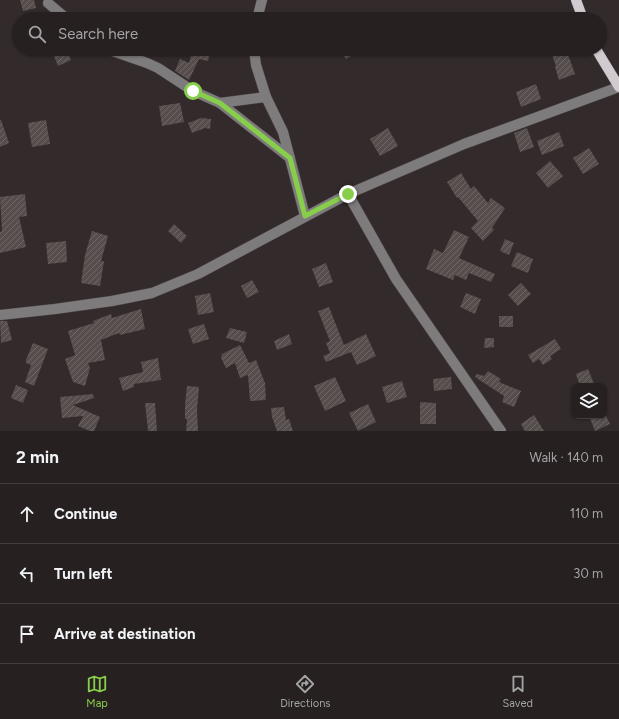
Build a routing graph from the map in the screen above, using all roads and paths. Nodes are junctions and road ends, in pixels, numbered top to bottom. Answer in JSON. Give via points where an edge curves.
{"nodes":[{"id":1,"x":262,"y":0,"type":"edge"},
{"id":2,"x":576,"y":0,"type":"edge"},
{"id":3,"x":48,"y":3,"type":"dead end"},
{"id":4,"x":58,"y":12,"type":"edge"},
{"id":5,"x":259,"y":12,"type":"edge"},
{"id":6,"x":580,"y":12,"type":"edge"},
{"id":7,"x":127,"y":56,"type":"edge"},
{"id":8,"x":255,"y":56,"type":"edge"},
{"id":9,"x":600,"y":56,"type":"edge"},
{"id":10,"x":619,"y":87,"type":"edge"},
{"id":11,"x":266,"y":97,"type":"junction"},
{"id":12,"x":220,"y":103,"type":"junction"},
{"id":13,"x":290,"y":158,"type":"junction"},
{"id":14,"x":348,"y":194,"type":"junction"},
{"id":15,"x":305,"y":216,"type":"junction"},
{"id":16,"x":0,"y":315,"type":"edge"},
{"id":17,"x":501,"y":431,"type":"edge"}],
"edges":[{"from":1,"to":5,"type":"street"},
{"from":2,"to":6,"type":"main road"},
{"from":3,"to":4,"type":"street"},
{"from":7,"to":12,"type":"street","via":[[158,68],[193,91]]},
{"from":8,"to":11,"type":"street"},
{"from":9,"to":10,"type":"main road"},
{"from":10,"to":14,"type":"street","via":[[464,144]]},
{"from":11,"to":12,"type":"street"},
{"from":11,"to":13,"type":"street","via":[[283,132]]},
{"from":12,"to":13,"type":"street"},
{"from":13,"to":15,"type":"street"},
{"from":14,"to":15,"type":"street"},
{"from":14,"to":17,"type":"street","via":[[396,279]]},
{"from":15,"to":16,"type":"street","via":[[198,274],[152,293],[112,301]]}]}
